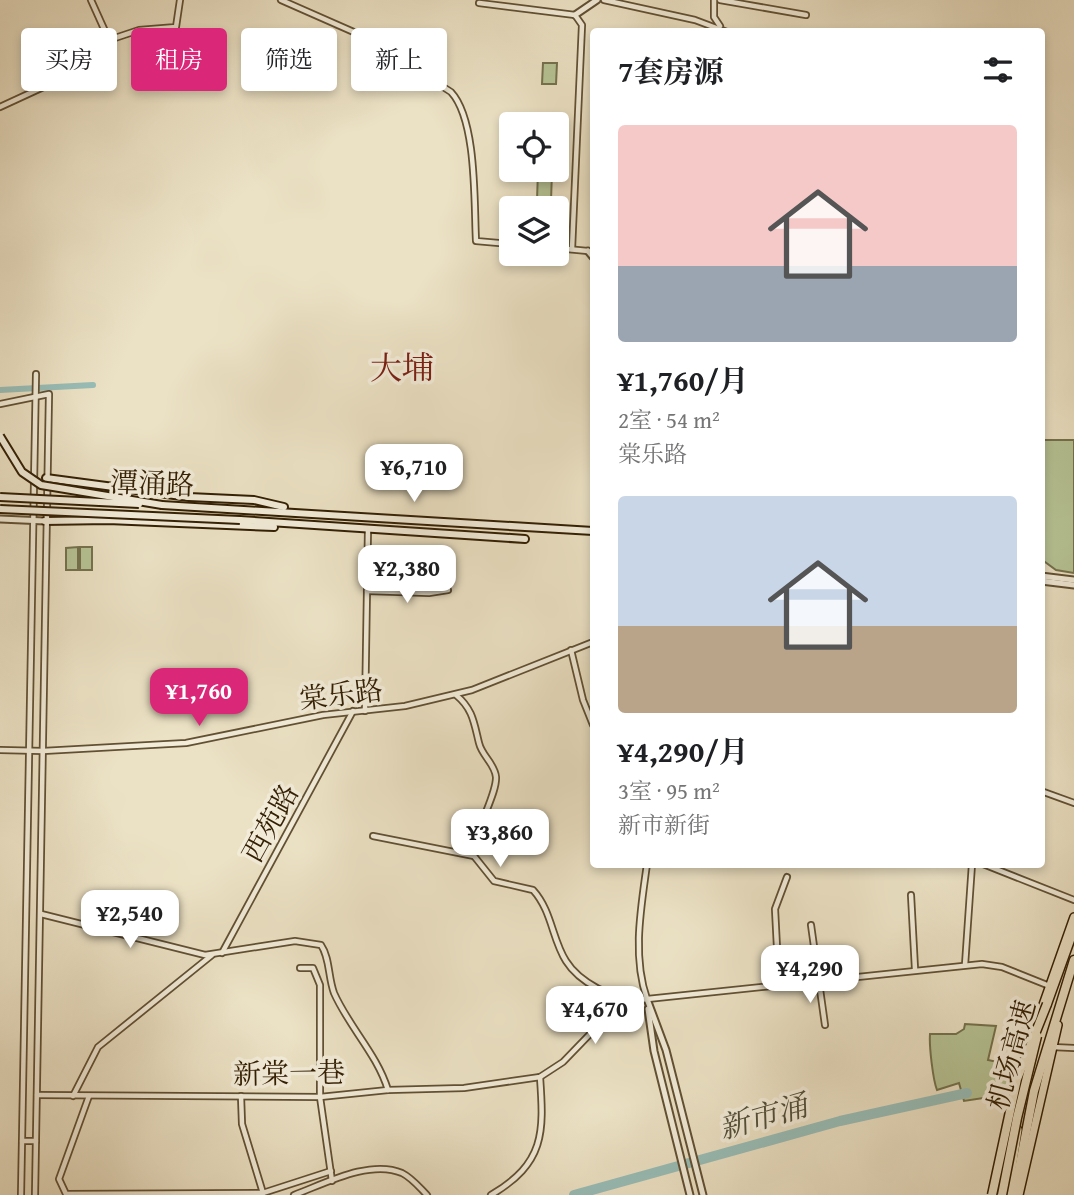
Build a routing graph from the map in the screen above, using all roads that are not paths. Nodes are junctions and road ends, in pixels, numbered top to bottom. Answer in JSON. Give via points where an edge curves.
{"nodes":[{"id":1,"x":91,"y":0,"type":"edge"},
{"id":2,"x":180,"y":0,"type":"edge"},
{"id":3,"x":281,"y":0,"type":"edge"},
{"id":4,"x":597,"y":0,"type":"edge"},
{"id":5,"x":604,"y":0,"type":"edge"},
{"id":6,"x":717,"y":0,"type":"edge"},
{"id":7,"x":479,"y":4,"type":"dead end"},
{"id":8,"x":575,"y":15,"type":"junction"},
{"id":9,"x":806,"y":15,"type":"dead end"},
{"id":10,"x":720,"y":27,"type":"joint"},
{"id":11,"x":104,"y":28,"type":"edge"},
{"id":12,"x":117,"y":37,"type":"edge"},
{"id":13,"x":35,"y":91,"type":"edge"},
{"id":14,"x":0,"y":107,"type":"edge"},
{"id":15,"x":499,"y":243,"type":"edge"},
{"id":16,"x":569,"y":250,"type":"edge"},
{"id":17,"x":572,"y":250,"type":"junction"},
{"id":18,"x":590,"y":251,"type":"edge"},
{"id":19,"x":36,"y":374,"type":"dead end"},
{"id":20,"x":35,"y":397,"type":"junction"},
{"id":21,"x":0,"y":404,"type":"edge"},
{"id":22,"x":0,"y":436,"type":"edge"},
{"id":23,"x":34,"y":437,"type":"junction"},
{"id":24,"x":47,"y":437,"type":"junction"},
{"id":25,"x":46,"y":478,"type":"junction"},
{"id":26,"x":0,"y":497,"type":"edge"},
{"id":27,"x":162,"y":505,"type":"junction"},
{"id":28,"x":0,"y":510,"type":"edge"},
{"id":29,"x":302,"y":512,"type":"junction"},
{"id":30,"x":0,"y":519,"type":"edge"},
{"id":31,"x":32,"y":520,"type":"junction"},
{"id":32,"x":45,"y":520,"type":"junction"},
{"id":33,"x":525,"y":524,"type":"junction"},
{"id":34,"x":302,"y":527,"type":"junction"},
{"id":35,"x":368,"y":529,"type":"junction"},
{"id":36,"x":590,"y":531,"type":"edge"},
{"id":37,"x":525,"y":539,"type":"joint"},
{"id":38,"x":1045,"y":579,"type":"edge"},
{"id":39,"x":1074,"y":583,"type":"edge"},
{"id":40,"x":447,"y":590,"type":"dead end"},
{"id":41,"x":367,"y":591,"type":"junction"},
{"id":42,"x":590,"y":643,"type":"edge"},
{"id":43,"x":571,"y":650,"type":"junction"},
{"id":44,"x":456,"y":695,"type":"junction"},
{"id":45,"x":353,"y":711,"type":"junction"},
{"id":46,"x":365,"y":711,"type":"junction"},
{"id":47,"x":590,"y":718,"type":"edge"},
{"id":48,"x":0,"y":750,"type":"edge"},
{"id":49,"x":30,"y":751,"type":"junction"},
{"id":50,"x":43,"y":751,"type":"junction"},
{"id":51,"x":1045,"y":792,"type":"edge"},
{"id":52,"x":1074,"y":803,"type":"edge"},
{"id":53,"x":373,"y":836,"type":"dead end"},
{"id":54,"x":474,"y":856,"type":"junction"},
{"id":55,"x":646,"y":868,"type":"edge"},
{"id":56,"x":972,"y":868,"type":"edge"},
{"id":57,"x":993,"y":868,"type":"edge"},
{"id":58,"x":787,"y":877,"type":"dead end"},
{"id":59,"x":911,"y":895,"type":"dead end"},
{"id":60,"x":1074,"y":900,"type":"edge"},
{"id":61,"x":41,"y":914,"type":"junction"},
{"id":62,"x":1074,"y":917,"type":"edge"},
{"id":63,"x":811,"y":925,"type":"dead end"},
{"id":64,"x":1074,"y":929,"type":"edge"},
{"id":65,"x":222,"y":954,"type":"junction"},
{"id":66,"x":212,"y":955,"type":"junction"},
{"id":67,"x":1074,"y":960,"type":"edge"},
{"id":68,"x":965,"y":965,"type":"junction"},
{"id":69,"x":300,"y":968,"type":"dead end"},
{"id":70,"x":915,"y":969,"type":"junction"},
{"id":71,"x":1074,"y":971,"type":"edge"},
{"id":72,"x":820,"y":982,"type":"junction"},
{"id":73,"x":1048,"y":985,"type":"junction"},
{"id":74,"x":779,"y":986,"type":"junction"},
{"id":75,"x":647,"y":999,"type":"junction"},
{"id":76,"x":1047,"y":1003,"type":"junction"},
{"id":77,"x":825,"y":1025,"type":"dead end"},
{"id":78,"x":1052,"y":1047,"type":"junction"},
{"id":79,"x":1074,"y":1048,"type":"edge"},
{"id":80,"x":540,"y":1077,"type":"junction"},
{"id":81,"x":388,"y":1090,"type":"junction"},
{"id":82,"x":1021,"y":1094,"type":"junction"},
{"id":83,"x":37,"y":1096,"type":"junction"},
{"id":84,"x":73,"y":1096,"type":"junction"},
{"id":85,"x":89,"y":1096,"type":"junction"},
{"id":86,"x":241,"y":1096,"type":"junction"},
{"id":87,"x":320,"y":1097,"type":"junction"},
{"id":88,"x":22,"y":1141,"type":"junction"},
{"id":89,"x":36,"y":1141,"type":"junction"},
{"id":90,"x":331,"y":1171,"type":"junction"},
{"id":91,"x":332,"y":1181,"type":"junction"},
{"id":92,"x":263,"y":1193,"type":"junction"},
{"id":93,"x":1010,"y":1193,"type":"edge"},
{"id":94,"x":21,"y":1195,"type":"edge"},
{"id":95,"x":36,"y":1195,"type":"edge"},
{"id":96,"x":294,"y":1195,"type":"edge"},
{"id":97,"x":427,"y":1195,"type":"edge"},
{"id":98,"x":491,"y":1195,"type":"edge"},
{"id":99,"x":690,"y":1195,"type":"edge"},
{"id":100,"x":703,"y":1195,"type":"edge"},
{"id":101,"x":994,"y":1195,"type":"edge"},
{"id":102,"x":1002,"y":1195,"type":"edge"},
{"id":103,"x":1020,"y":1195,"type":"edge"}],
"edges":[{"from":1,"to":11,"type":"street"},
{"from":2,"to":12,"type":"street","via":[[176,27]]},
{"from":3,"to":15,"type":"street","via":[[365,37],[457,98],[467,134],[476,242]]},
{"from":4,"to":8,"type":"street"},
{"from":5,"to":10,"type":"street"},
{"from":6,"to":9,"type":"street"},
{"from":6,"to":10,"type":"street","via":[[714,17]]},
{"from":7,"to":8,"type":"street"},
{"from":8,"to":17,"type":"street","via":[[583,32]]},
{"from":13,"to":14,"type":"street"},
{"from":16,"to":17,"type":"street"},
{"from":17,"to":18,"type":"street"},
{"from":19,"to":20,"type":"street"},
{"from":20,"to":21,"type":"street"},
{"from":20,"to":23,"type":"street"},
{"from":20,"to":24,"type":"street","via":[[49,394]]},
{"from":22,"to":27,"type":"main road","bridge":true,"via":[[22,472],[41,485]]},
{"from":23,"to":24,"type":"street"},
{"from":23,"to":31,"type":"street"},
{"from":24,"to":25,"type":"street"},
{"from":25,"to":29,"type":"main road","via":[[189,497],[254,500]]},
{"from":25,"to":32,"type":"street"},
{"from":26,"to":27,"type":"main road","name":"潭涌路","bridge":true},
{"from":27,"to":29,"type":"main road","name":"潭涌路"},
{"from":28,"to":34,"type":"main road","name":"潭涌路","bridge":true,"via":[[240,520]]},
{"from":29,"to":33,"type":"main road"},
{"from":30,"to":31,"type":"street"},
{"from":31,"to":32,"type":"street"},
{"from":31,"to":49,"type":"street"},
{"from":32,"to":34,"type":"main road"},
{"from":32,"to":50,"type":"street"},
{"from":33,"to":36,"type":"main road"},
{"from":33,"to":37,"type":"street"},
{"from":34,"to":35,"type":"main road"},
{"from":35,"to":37,"type":"main road"},
{"from":35,"to":41,"type":"street"},
{"from":38,"to":39,"type":"street"},
{"from":40,"to":41,"type":"street"},
{"from":41,"to":46,"type":"street"},
{"from":42,"to":43,"type":"street"},
{"from":43,"to":44,"type":"street","name":"棠乐路"},
{"from":43,"to":47,"type":"street"},
{"from":44,"to":46,"type":"street","name":"棠乐路"},
{"from":44,"to":54,"type":"street","via":[[472,713],[481,749],[496,774]]},
{"from":45,"to":46,"type":"street","name":"棠乐路"},
{"from":45,"to":50,"type":"street","name":"棠乐路","via":[[186,743]]},
{"from":45,"to":65,"type":"street","name":"西苑路"},
{"from":48,"to":49,"type":"street","name":"棠乐路"},
{"from":49,"to":50,"type":"street","name":"棠乐路"},
{"from":49,"to":88,"type":"street"},
{"from":50,"to":61,"type":"street"},
{"from":51,"to":52,"type":"street"},
{"from":53,"to":54,"type":"street"},
{"from":54,"to":75,"type":"street","via":[[494,881],[529,887],[537,893],[566,961],[577,972],[615,996]]},
{"from":55,"to":75,"type":"street","via":[[640,961]]},
{"from":56,"to":68,"type":"street"},
{"from":57,"to":60,"type":"street"},
{"from":58,"to":74,"type":"street","via":[[775,909]]},
{"from":59,"to":70,"type":"street"},
{"from":61,"to":66,"type":"street"},
{"from":61,"to":83,"type":"street"},
{"from":62,"to":73,"type":"highway"},
{"from":63,"to":72,"type":"street"},
{"from":64,"to":76,"type":"highway","name":"机场高速"},
{"from":65,"to":66,"type":"street"},
{"from":65,"to":81,"type":"street","via":[[295,941],[321,945],[334,994],[380,1068]]},
{"from":66,"to":84,"type":"street","via":[[98,1047]]},
{"from":67,"to":93,"type":"highway","name":"机场高速","via":[[1037,1080]]},
{"from":68,"to":70,"type":"street"},
{"from":68,"to":73,"type":"street","via":[[992,965]]},
{"from":69,"to":87,"type":"street","via":[[313,968],[320,985]]},
{"from":70,"to":72,"type":"street"},
{"from":71,"to":78,"type":"highway"},
{"from":72,"to":74,"type":"street"},
{"from":72,"to":77,"type":"street"},
{"from":73,"to":82,"type":"highway"},
{"from":74,"to":75,"type":"street"},
{"from":75,"to":80,"type":"street","via":[[620,1011]]},
{"from":75,"to":99,"type":"street","via":[[654,1051]]},
{"from":75,"to":100,"type":"street","via":[[666,1050]]},
{"from":76,"to":101,"type":"highway","bridge":true,"via":[[1019,1071]]},
{"from":76,"to":102,"type":"highway","name":"机场高速","bridge":true},
{"from":78,"to":79,"type":"street"},
{"from":78,"to":103,"type":"highway"},
{"from":80,"to":81,"type":"street","name":"新棠一巷","via":[[464,1088]]},
{"from":80,"to":98,"type":"street","via":[[540,1139],[523,1167]]},
{"from":81,"to":87,"type":"street","name":"新棠一巷"},
{"from":82,"to":93,"type":"highway"},
{"from":82,"to":101,"type":"main road"},
{"from":83,"to":84,"type":"street","name":"新棠一巷"},
{"from":83,"to":89,"type":"street"},
{"from":84,"to":85,"type":"street","name":"新棠一巷"},
{"from":85,"to":86,"type":"street","name":"新棠一巷"},
{"from":85,"to":92,"type":"street","via":[[59,1179],[66,1194]]},
{"from":86,"to":87,"type":"street","name":"新棠一巷"},
{"from":86,"to":92,"type":"street","via":[[242,1124]]},
{"from":87,"to":90,"type":"street"},
{"from":88,"to":89,"type":"street"},
{"from":88,"to":94,"type":"street"},
{"from":89,"to":95,"type":"street"},
{"from":90,"to":91,"type":"street"},
{"from":90,"to":92,"type":"street"},
{"from":91,"to":96,"type":"street"},
{"from":91,"to":97,"type":"street","via":[[362,1172],[393,1171],[408,1177]]}]}
